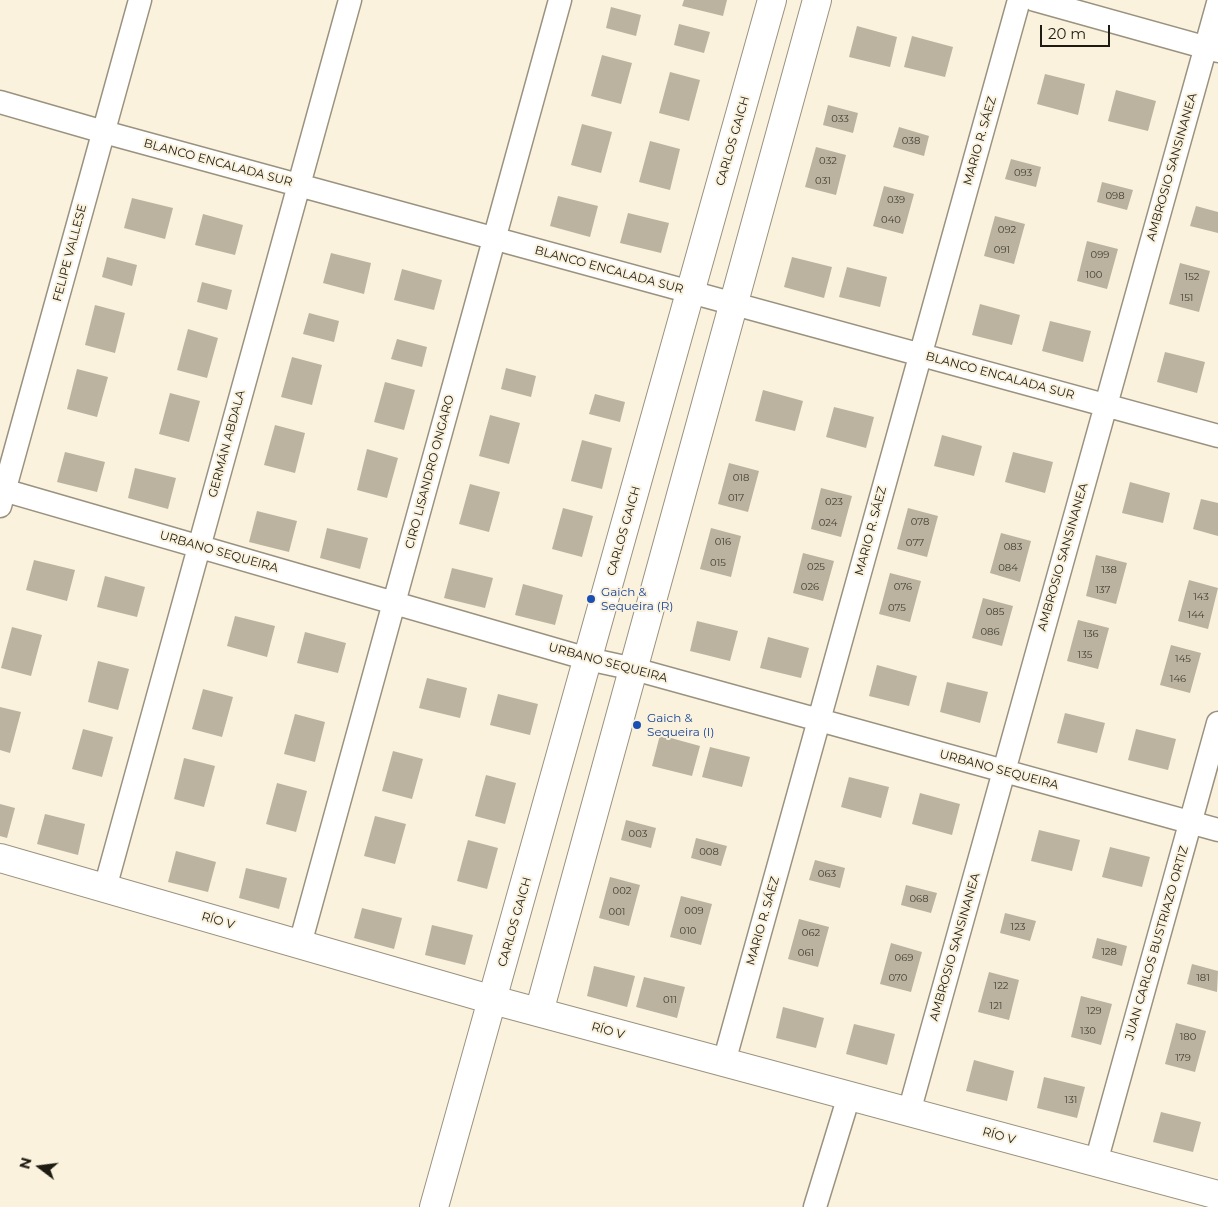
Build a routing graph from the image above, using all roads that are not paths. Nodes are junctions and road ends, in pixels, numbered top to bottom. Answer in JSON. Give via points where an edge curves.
{"nodes":[{"id":1,"x":140,"y":0,"type":"edge"},
{"id":2,"x":350,"y":0,"type":"edge"},
{"id":3,"x":560,"y":0,"type":"edge"},
{"id":4,"x":772,"y":0,"type":"edge"},
{"id":5,"x":817,"y":0,"type":"edge"},
{"id":6,"x":1019,"y":0,"type":"edge"},
{"id":7,"x":1035,"y":0,"type":"edge"},
{"id":8,"x":1218,"y":3,"type":"edge"},
{"id":9,"x":1212,"y":49,"type":"edge"},
{"id":10,"x":0,"y":102,"type":"edge"},
{"id":11,"x":104,"y":132,"type":"junction"},
{"id":12,"x":299,"y":185,"type":"junction"},
{"id":13,"x":495,"y":238,"type":"junction"},
{"id":14,"x":690,"y":292,"type":"junction"},
{"id":15,"x":734,"y":304,"type":"junction"},
{"id":16,"x":920,"y":354,"type":"junction"},
{"id":17,"x":1106,"y":405,"type":"junction"},
{"id":18,"x":1218,"y":436,"type":"edge"},
{"id":19,"x":1,"y":495,"type":"edge"},
{"id":20,"x":199,"y":546,"type":"junction"},
{"id":21,"x":394,"y":603,"type":"junction"},
{"id":22,"x":588,"y":660,"type":"junction"},
{"id":23,"x":634,"y":669,"type":"junction"},
{"id":24,"x":819,"y":720,"type":"junction"},
{"id":25,"x":1218,"y":723,"type":"edge"},
{"id":26,"x":1004,"y":772,"type":"junction"},
{"id":27,"x":1190,"y":823,"type":"junction"},
{"id":28,"x":1218,"y":830,"type":"edge"},
{"id":29,"x":0,"y":858,"type":"edge"},
{"id":30,"x":105,"y":888,"type":"junction"},
{"id":31,"x":300,"y":944,"type":"junction"},
{"id":32,"x":493,"y":1000,"type":"junction"},
{"id":33,"x":539,"y":1012,"type":"junction"},
{"id":34,"x":724,"y":1062,"type":"junction"},
{"id":35,"x":849,"y":1096,"type":"junction"},
{"id":36,"x":909,"y":1112,"type":"junction"},
{"id":37,"x":1096,"y":1162,"type":"junction"},
{"id":38,"x":1204,"y":1197,"type":"edge"},
{"id":39,"x":434,"y":1207,"type":"edge"},
{"id":40,"x":815,"y":1207,"type":"edge"}],
"edges":[{"from":1,"to":11,"type":"street","name":"FELIPE VALLESE"},
{"from":2,"to":12,"type":"street","name":"GERMÁN ABDALA"},
{"from":3,"to":13,"type":"street","name":"CIRO LISANDRO ONGARO"},
{"from":4,"to":14,"type":"street","name":"CARLOS GAICH"},
{"from":5,"to":15,"type":"street"},
{"from":6,"to":16,"type":"street","name":"MARIO R. SÁEZ"},
{"from":7,"to":9,"type":"street"},
{"from":8,"to":9,"type":"street","name":"AMBROSIO SANSINANEA"},
{"from":9,"to":17,"type":"street","name":"AMBROSIO SANSINANEA"},
{"from":10,"to":11,"type":"street","name":"BLANCO ENCALADA SUR"},
{"from":11,"to":12,"type":"street","name":"BLANCO ENCALADA SUR"},
{"from":11,"to":19,"type":"street","name":"FELIPE VALLESE"},
{"from":12,"to":13,"type":"street","name":"BLANCO ENCALADA SUR"},
{"from":12,"to":20,"type":"street","name":"GERMÁN ABDALA"},
{"from":13,"to":14,"type":"street","name":"BLANCO ENCALADA SUR"},
{"from":13,"to":21,"type":"street","name":"CIRO LISANDRO ONGARO"},
{"from":14,"to":15,"type":"street","name":"BLANCO ENCALADA SUR"},
{"from":14,"to":22,"type":"street","name":"CARLOS GAICH"},
{"from":15,"to":16,"type":"street","name":"BLANCO ENCALADA SUR"},
{"from":15,"to":23,"type":"street"},
{"from":16,"to":17,"type":"street","name":"BLANCO ENCALADA SUR"},
{"from":16,"to":24,"type":"street","name":"MARIO R. SÁEZ"},
{"from":17,"to":18,"type":"street","name":"BLANCO ENCALADA SUR"},
{"from":17,"to":26,"type":"street","name":"AMBROSIO SANSINANEA"},
{"from":19,"to":20,"type":"street","name":"URBANO SEQUEIRA"},
{"from":20,"to":21,"type":"street","name":"URBANO SEQUEIRA"},
{"from":20,"to":30,"type":"street","name":"GERMÁN ABDALA"},
{"from":21,"to":22,"type":"street","name":"URBANO SEQUEIRA"},
{"from":21,"to":31,"type":"street","name":"CIRO LISANDRO ONGARO"},
{"from":22,"to":23,"type":"street","name":"URBANO SEQUEIRA"},
{"from":22,"to":32,"type":"street","name":"CARLOS GAICH"},
{"from":23,"to":24,"type":"street","name":"URBANO SEQUEIRA"},
{"from":23,"to":33,"type":"street"},
{"from":24,"to":26,"type":"street","name":"URBANO SEQUEIRA"},
{"from":24,"to":34,"type":"street","name":"MARIO R. SÁEZ"},
{"from":25,"to":27,"type":"street","name":"JUAN CARLOS BUSTRIAZO ORTIZ"},
{"from":26,"to":27,"type":"street","name":"URBANO SEQUEIRA"},
{"from":26,"to":36,"type":"street","name":"AMBROSIO SANSINANEA"},
{"from":27,"to":28,"type":"street","name":"URBANO SEQUEIRA"},
{"from":27,"to":37,"type":"street","name":"JUAN CARLOS BUSTRIAZO ORTIZ"},
{"from":29,"to":30,"type":"street","name":"RÍO V"},
{"from":30,"to":31,"type":"street","name":"RÍO V"},
{"from":31,"to":32,"type":"street","name":"RÍO V"},
{"from":32,"to":33,"type":"street","name":"RÍO V"},
{"from":32,"to":39,"type":"street","name":"CARLOS GAICH"},
{"from":33,"to":34,"type":"street","name":"RÍO V"},
{"from":34,"to":35,"type":"street","name":"RÍO V"},
{"from":35,"to":36,"type":"street","name":"RÍO V"},
{"from":35,"to":40,"type":"street"},
{"from":36,"to":37,"type":"street","name":"RÍO V"},
{"from":37,"to":38,"type":"street","name":"RÍO V"}]}
